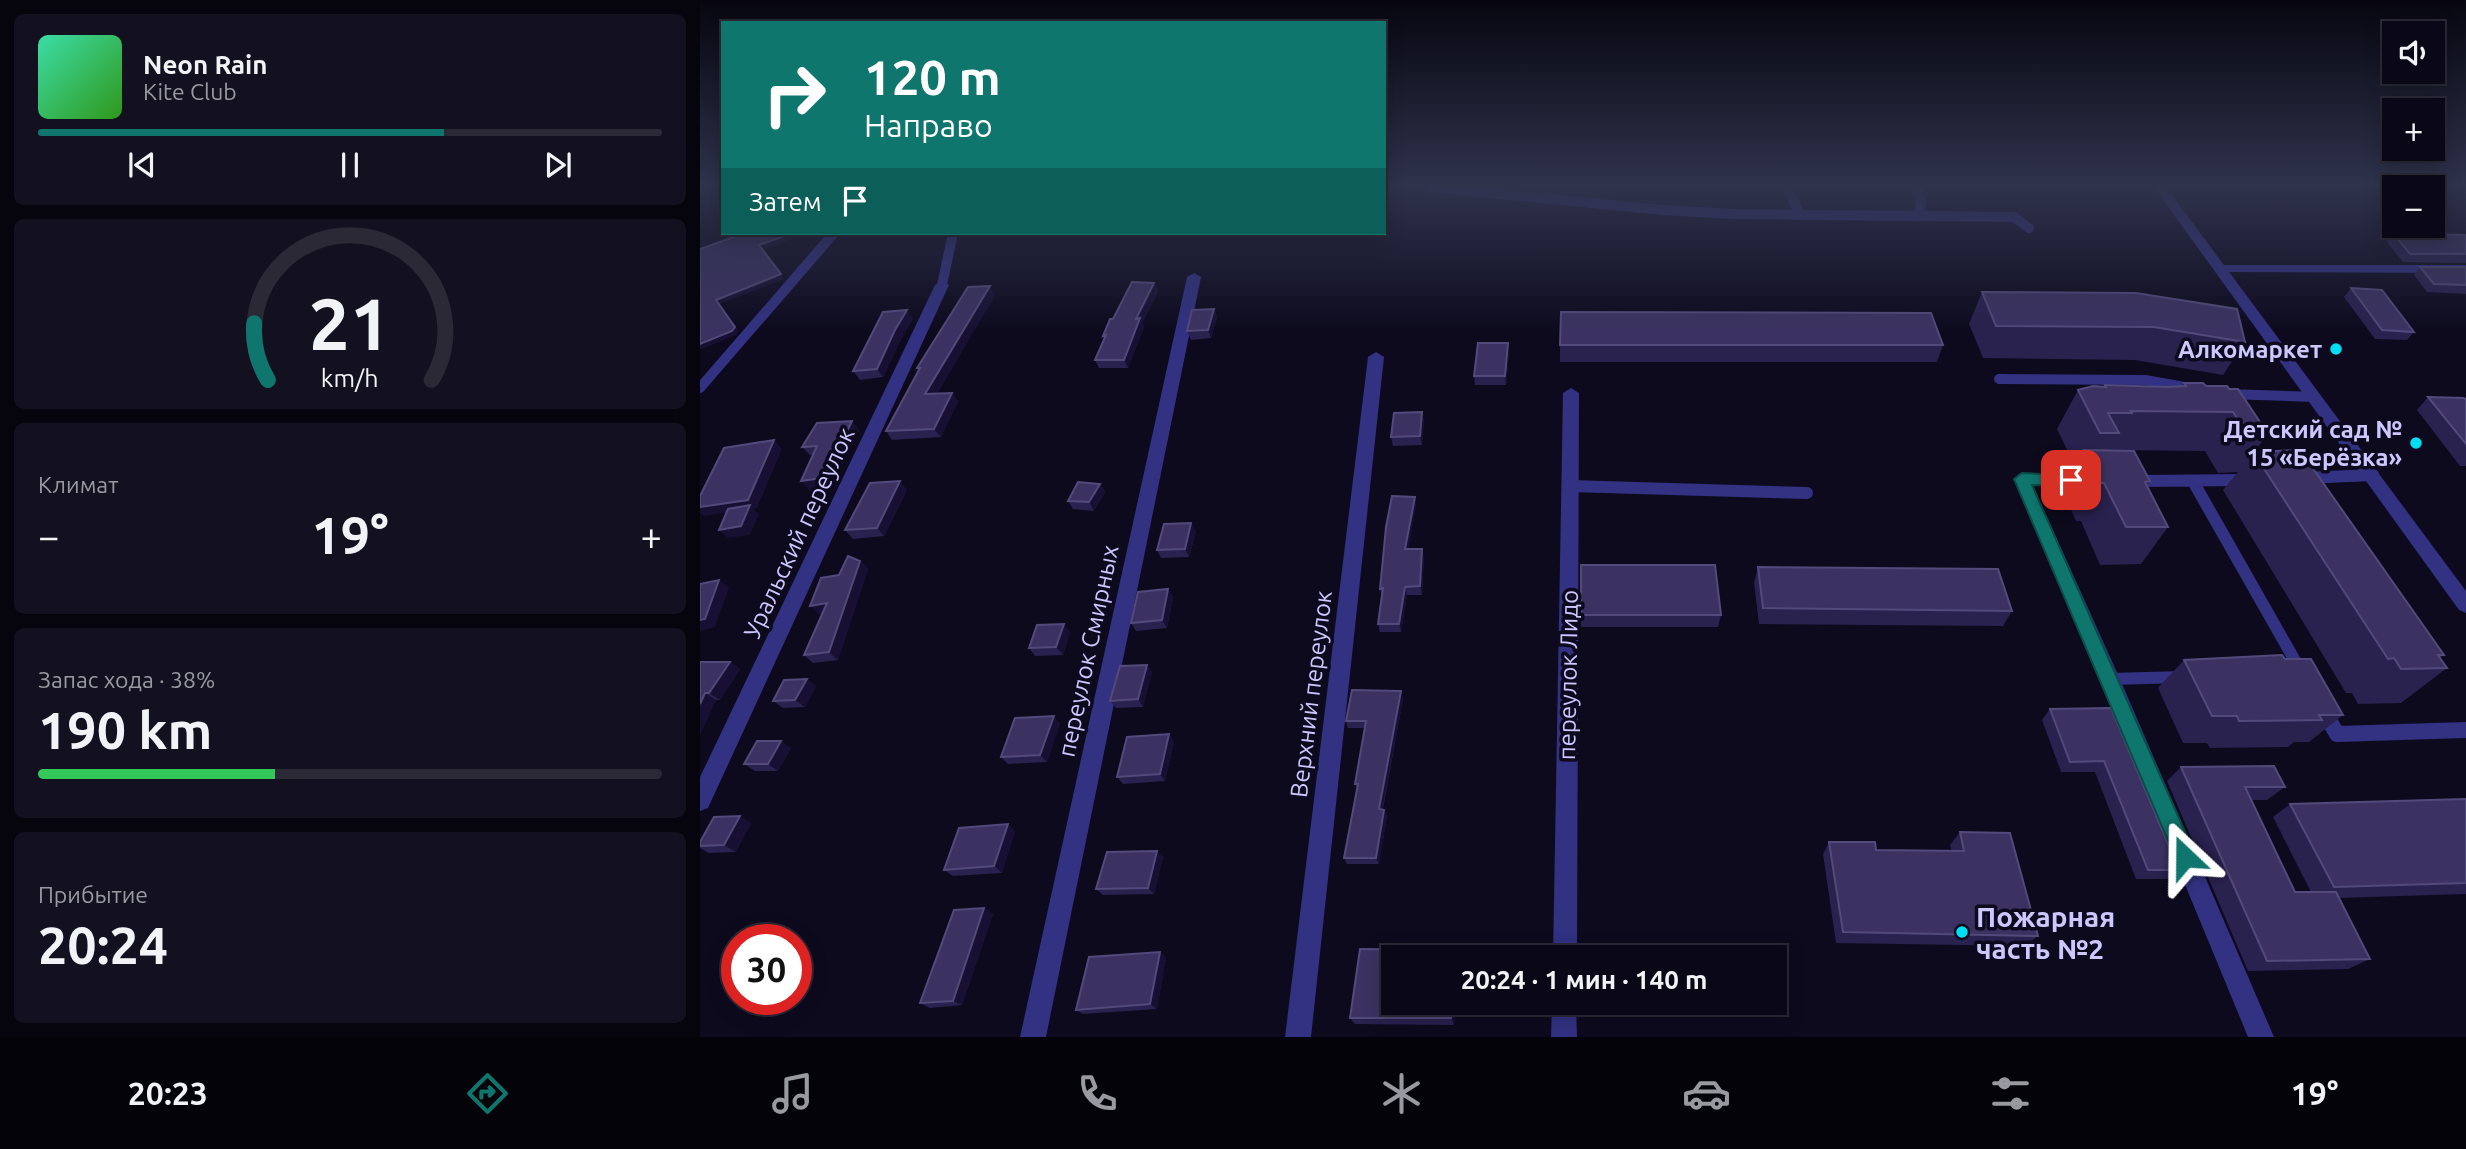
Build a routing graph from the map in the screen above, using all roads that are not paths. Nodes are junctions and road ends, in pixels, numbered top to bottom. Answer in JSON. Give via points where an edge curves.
{"nodes":[{"id":1,"x":832,"y":235,"type":"edge"},
{"id":2,"x":952,"y":235,"type":"edge"},
{"id":3,"x":2195,"y":235,"type":"edge"},
{"id":4,"x":2220,"y":269,"type":"junction"},
{"id":5,"x":2466,"y":269,"type":"edge"},
{"id":6,"x":1194,"y":277,"type":"dead end"},
{"id":7,"x":942,"y":285,"type":"joint"},
{"id":8,"x":1376,"y":356,"type":"dead end"},
{"id":9,"x":1999,"y":379,"type":"dead end"},
{"id":10,"x":700,"y":388,"type":"edge"},
{"id":11,"x":1571,"y":393,"type":"dead end"},
{"id":12,"x":2315,"y":397,"type":"junction"},
{"id":13,"x":2373,"y":475,"type":"junction"},
{"id":14,"x":2022,"y":479,"type":"joint"},
{"id":15,"x":2287,"y":479,"type":"edge"},
{"id":16,"x":2261,"y":480,"type":"edge"},
{"id":17,"x":2101,"y":481,"type":"edge"},
{"id":18,"x":2128,"y":481,"type":"edge"},
{"id":19,"x":2194,"y":483,"type":"junction"},
{"id":20,"x":1570,"y":486,"type":"junction"},
{"id":21,"x":1807,"y":493,"type":"dead end"},
{"id":22,"x":2466,"y":605,"type":"edge"},
{"id":23,"x":2192,"y":676,"type":"edge"},
{"id":24,"x":2110,"y":679,"type":"junction"},
{"id":25,"x":2466,"y":730,"type":"edge"},
{"id":26,"x":700,"y":801,"type":"edge"},
{"id":27,"x":1564,"y":945,"type":"edge"},
{"id":28,"x":1564,"y":1015,"type":"edge"},
{"id":29,"x":1033,"y":1037,"type":"edge"},
{"id":30,"x":1298,"y":1037,"type":"edge"},
{"id":31,"x":1564,"y":1037,"type":"edge"},
{"id":32,"x":2261,"y":1037,"type":"edge"}],
"edges":[{"from":1,"to":10,"type":"lane"},
{"from":2,"to":7,"type":"lane"},
{"from":3,"to":4,"type":"street"},
{"from":4,"to":5,"type":"street"},
{"from":4,"to":12,"type":"street"},
{"from":6,"to":29,"type":"street","name":"переулок Смирных"},
{"from":7,"to":26,"type":"street","name":"Уральский переулок"},
{"from":8,"to":30,"type":"street","name":"Верхний переулок"},
{"from":9,"to":12,"type":"lane","via":[[2146,380],[2227,394]]},
{"from":11,"to":20,"type":"street","name":"переулок Лидо"},
{"from":12,"to":13,"type":"street"},
{"from":13,"to":15,"type":"lane"},
{"from":13,"to":22,"type":"street"},
{"from":14,"to":17,"type":"lane"},
{"from":14,"to":24,"type":"street"},
{"from":16,"to":19,"type":"lane"},
{"from":18,"to":19,"type":"lane"},
{"from":19,"to":25,"type":"lane","via":[[2337,734]]},
{"from":20,"to":21,"type":"lane"},
{"from":20,"to":27,"type":"street","name":"переулок Лидо"},
{"from":23,"to":24,"type":"lane"},
{"from":24,"to":32,"type":"street"},
{"from":28,"to":31,"type":"street"}]}
